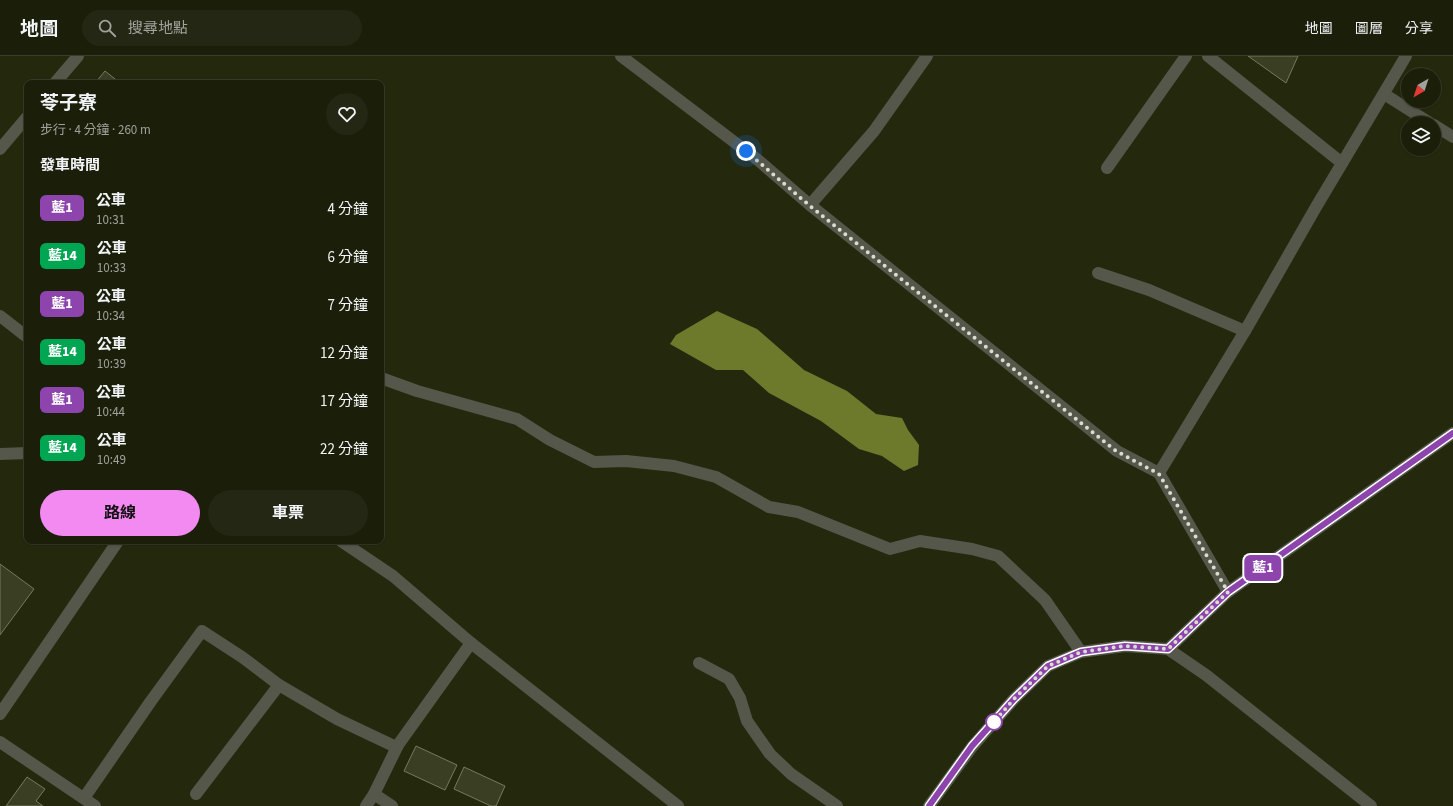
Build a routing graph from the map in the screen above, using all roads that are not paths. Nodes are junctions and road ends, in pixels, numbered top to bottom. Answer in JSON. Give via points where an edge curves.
{"nodes":[{"id":1,"x":78,"y":56,"type":"edge"},
{"id":2,"x":621,"y":56,"type":"edge"},
{"id":3,"x":927,"y":56,"type":"edge"},
{"id":4,"x":1186,"y":56,"type":"edge"},
{"id":5,"x":1208,"y":56,"type":"edge"},
{"id":6,"x":1406,"y":56,"type":"edge"},
{"id":7,"x":58,"y":80,"type":"edge"},
{"id":8,"x":1384,"y":94,"type":"junction"},
{"id":9,"x":1419,"y":116,"type":"edge"},
{"id":10,"x":24,"y":120,"type":"edge"},
{"id":11,"x":1441,"y":129,"type":"edge"},
{"id":12,"x":1453,"y":137,"type":"edge"},
{"id":13,"x":0,"y":149,"type":"edge"},
{"id":14,"x":1342,"y":163,"type":"junction"},
{"id":15,"x":1107,"y":168,"type":"dead end"},
{"id":16,"x":810,"y":206,"type":"junction"},
{"id":17,"x":1098,"y":273,"type":"dead end"},
{"id":18,"x":0,"y":316,"type":"edge"},
{"id":19,"x":1245,"y":331,"type":"junction"},
{"id":20,"x":24,"y":335,"type":"edge"},
{"id":21,"x":384,"y":379,"type":"edge"},
{"id":22,"x":1453,"y":433,"type":"edge"},
{"id":23,"x":24,"y":453,"type":"edge"},
{"id":24,"x":0,"y":454,"type":"edge"},
{"id":25,"x":1159,"y":474,"type":"junction"},
{"id":26,"x":116,"y":544,"type":"edge"},
{"id":27,"x":346,"y":544,"type":"edge"},
{"id":28,"x":1228,"y":592,"type":"junction"},
{"id":29,"x":471,"y":643,"type":"junction"},
{"id":30,"x":1168,"y":649,"type":"junction"},
{"id":31,"x":1081,"y":652,"type":"junction"},
{"id":32,"x":700,"y":663,"type":"dead end"},
{"id":33,"x":279,"y":686,"type":"junction"},
{"id":34,"x":0,"y":714,"type":"edge"},
{"id":35,"x":0,"y":742,"type":"edge"},
{"id":36,"x":398,"y":745,"type":"junction"},
{"id":37,"x":196,"y":794,"type":"dead end"},
{"id":38,"x":374,"y":794,"type":"junction"},
{"id":39,"x":84,"y":798,"type":"junction"},
{"id":40,"x":95,"y":806,"type":"edge"},
{"id":41,"x":366,"y":806,"type":"edge"},
{"id":42,"x":392,"y":806,"type":"edge"},
{"id":43,"x":678,"y":806,"type":"edge"},
{"id":44,"x":837,"y":806,"type":"edge"},
{"id":45,"x":929,"y":806,"type":"edge"},
{"id":46,"x":1371,"y":806,"type":"edge"}],
"edges":[{"from":1,"to":7,"type":"street"},
{"from":2,"to":16,"type":"street","via":[[758,160]]},
{"from":3,"to":16,"type":"street","via":[[874,132]]},
{"from":4,"to":15,"type":"street"},
{"from":5,"to":14,"type":"street"},
{"from":6,"to":8,"type":"street"},
{"from":8,"to":9,"type":"street"},
{"from":8,"to":14,"type":"street"},
{"from":10,"to":13,"type":"street"},
{"from":11,"to":12,"type":"street"},
{"from":14,"to":19,"type":"street"},
{"from":16,"to":25,"type":"street","via":[[1116,451]]},
{"from":17,"to":19,"type":"street","via":[[1150,290]]},
{"from":18,"to":20,"type":"street"},
{"from":19,"to":25,"type":"street"},
{"from":21,"to":31,"type":"street","via":[[517,419],[550,440],[594,462],[626,461],[674,466],[716,477],[769,507],[798,512],[890,549],[920,541],[998,556],[1045,600]]},
{"from":22,"to":28,"type":"street"},
{"from":23,"to":24,"type":"street"},
{"from":25,"to":28,"type":"street"},
{"from":26,"to":34,"type":"street"},
{"from":27,"to":29,"type":"street","via":[[393,576]]},
{"from":28,"to":30,"type":"street"},
{"from":29,"to":36,"type":"street"},
{"from":29,"to":43,"type":"street"},
{"from":30,"to":31,"type":"street","via":[[1125,646]]},
{"from":30,"to":46,"type":"street","via":[[1206,675]]},
{"from":31,"to":45,"type":"street","via":[[1048,666],[1014,699],[972,746]]},
{"from":32,"to":44,"type":"street","via":[[729,679],[740,698],[747,721],[770,754],[791,774]]},
{"from":33,"to":36,"type":"street","via":[[337,719],[396,747]]},
{"from":33,"to":37,"type":"street"},
{"from":33,"to":39,"type":"street","via":[[242,657],[202,631]]},
{"from":35,"to":39,"type":"street"},
{"from":36,"to":38,"type":"street"},
{"from":38,"to":41,"type":"street"},
{"from":38,"to":42,"type":"street"},
{"from":39,"to":40,"type":"street"}]}
